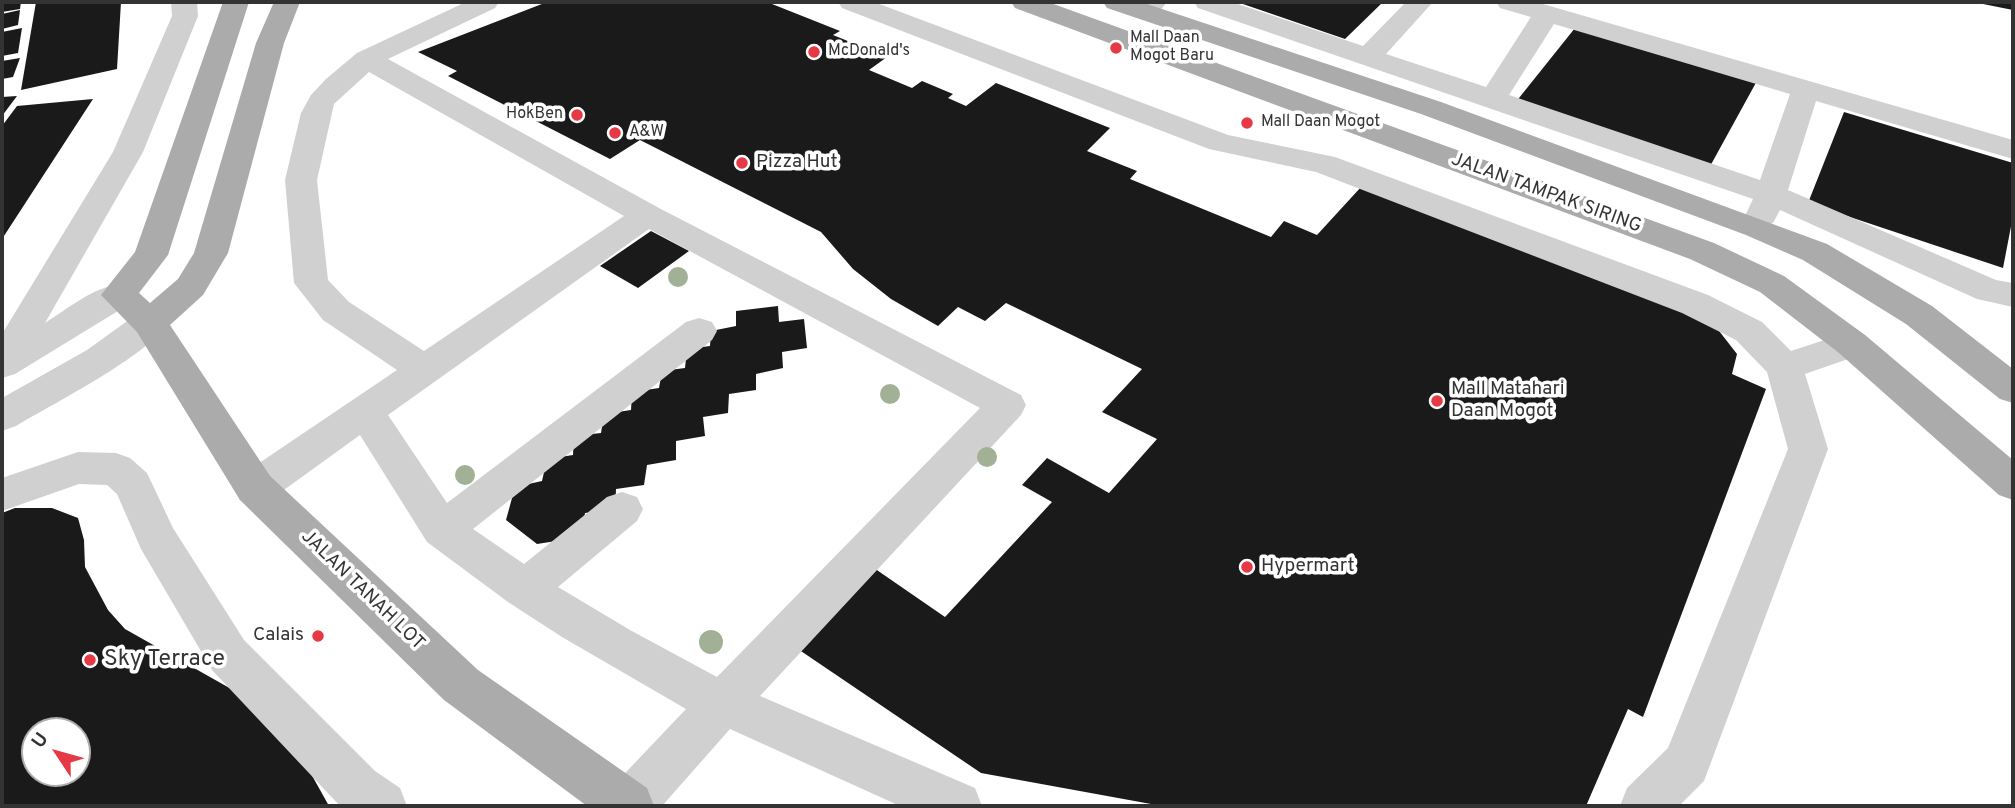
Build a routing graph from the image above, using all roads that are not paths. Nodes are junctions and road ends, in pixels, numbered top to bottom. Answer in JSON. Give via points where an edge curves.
{"nodes":[{"id":1,"x":184,"y":2,"type":"edge"},
{"id":2,"x":236,"y":2,"type":"edge"},
{"id":3,"x":287,"y":2,"type":"edge"},
{"id":4,"x":486,"y":2,"type":"edge"},
{"id":5,"x":851,"y":2,"type":"edge"},
{"id":6,"x":1024,"y":2,"type":"edge"},
{"id":7,"x":1208,"y":2,"type":"edge"},
{"id":8,"x":1420,"y":2,"type":"edge"},
{"id":9,"x":1509,"y":2,"type":"edge"},
{"id":10,"x":1138,"y":5,"type":"edge"},
{"id":11,"x":1547,"y":13,"type":"junction"},
{"id":12,"x":1370,"y":55,"type":"junction"},
{"id":13,"x":367,"y":59,"type":"junction"},
{"id":14,"x":211,"y":72,"type":"junction"},
{"id":15,"x":161,"y":77,"type":"junction"},
{"id":16,"x":1448,"y":82,"type":"junction"},
{"id":17,"x":1806,"y":89,"type":"junction"},
{"id":18,"x":1493,"y":97,"type":"junction"},
{"id":19,"x":1431,"y":108,"type":"junction"},
{"id":20,"x":2013,"y":150,"type":"edge"},
{"id":21,"x":1772,"y":194,"type":"junction"},
{"id":22,"x":647,"y":215,"type":"junction"},
{"id":23,"x":1758,"y":228,"type":"junction"},
{"id":24,"x":62,"y":263,"type":"junction"},
{"id":25,"x":119,"y":295,"type":"junction"},
{"id":26,"x":2013,"y":295,"type":"edge"},
{"id":27,"x":150,"y":323,"type":"junction"},
{"id":28,"x":699,"y":331,"type":"dead end"},
{"id":29,"x":1852,"y":344,"type":"junction"},
{"id":30,"x":2,"y":365,"type":"edge"},
{"id":31,"x":1784,"y":367,"type":"junction"},
{"id":32,"x":425,"y":370,"type":"junction"},
{"id":33,"x":2013,"y":389,"type":"edge"},
{"id":34,"x":366,"y":413,"type":"junction"},
{"id":35,"x":2,"y":416,"type":"edge"},
{"id":36,"x":2013,"y":484,"type":"edge"},
{"id":37,"x":255,"y":488,"type":"junction"},
{"id":38,"x":2,"y":495,"type":"edge"},
{"id":39,"x":622,"y":509,"type":"dead end"},
{"id":40,"x":442,"y":530,"type":"junction"},
{"id":41,"x":524,"y":589,"type":"junction"},
{"id":42,"x":723,"y":704,"type":"junction"},
{"id":43,"x":382,"y":806,"type":"edge"},
{"id":44,"x":629,"y":806,"type":"edge"},
{"id":45,"x":957,"y":806,"type":"edge"},
{"id":46,"x":1645,"y":806,"type":"edge"}],
"edges":[{"from":1,"to":15,"type":"street","via":[[185,16]]},
{"from":2,"to":14,"type":"main road"},
{"from":3,"to":27,"type":"main road","via":[[270,43],[211,253],[191,287]]},
{"from":4,"to":13,"type":"street"},
{"from":5,"to":31,"type":"street","via":[[1220,144],[1324,164],[1695,304],[1749,331]]},
{"from":6,"to":29,"type":"main road","name":"JALAN TAMPAK SIRING","via":[[1702,251],[1772,285]]},
{"from":7,"to":12,"type":"street"},
{"from":8,"to":12,"type":"street"},
{"from":9,"to":11,"type":"street"},
{"from":10,"to":19,"type":"main road"},
{"from":11,"to":17,"type":"street"},
{"from":11,"to":18,"type":"street"},
{"from":12,"to":16,"type":"street"},
{"from":13,"to":22,"type":"street"},
{"from":13,"to":32,"type":"street","via":[[336,85],[316,113],[301,180],[311,283],[335,311]]},
{"from":14,"to":15,"type":"street"},
{"from":14,"to":25,"type":"main road","via":[[151,255]]},
{"from":15,"to":24,"type":"street","via":[[128,152]]},
{"from":16,"to":18,"type":"street"},
{"from":16,"to":19,"type":"street"},
{"from":17,"to":20,"type":"street"},
{"from":17,"to":21,"type":"street"},
{"from":18,"to":21,"type":"street"},
{"from":19,"to":23,"type":"main road"},
{"from":21,"to":23,"type":"street"},
{"from":21,"to":26,"type":"street","via":[[1989,290]]},
{"from":22,"to":32,"type":"street"},
{"from":22,"to":42,"type":"street","via":[[1007,405]]},
{"from":23,"to":33,"type":"main road","via":[[1815,253],[1919,315]]},
{"from":24,"to":25,"type":"street"},
{"from":24,"to":30,"type":"street"},
{"from":25,"to":27,"type":"main road","name":"JALAN TANAH LOT"},
{"from":25,"to":30,"type":"street"},
{"from":27,"to":35,"type":"street","via":[[100,359]]},
{"from":27,"to":37,"type":"main road","name":"JALAN TANAH LOT"},
{"from":28,"to":40,"type":"street"},
{"from":29,"to":31,"type":"street"},
{"from":29,"to":36,"type":"main road","name":"JALAN TAMPAK SIRING"},
{"from":31,"to":46,"type":"street","via":[[1808,449],[1686,764]]},
{"from":32,"to":34,"type":"street"},
{"from":34,"to":37,"type":"street"},
{"from":34,"to":40,"type":"street"},
{"from":37,"to":44,"type":"main road","name":"JALAN TANAH LOT","via":[[461,685]]},
{"from":38,"to":43,"type":"street","via":[[78,468],[116,469],[133,484],[156,537],[228,655],[357,788]]},
{"from":39,"to":41,"type":"street"},
{"from":40,"to":41,"type":"street"},
{"from":41,"to":42,"type":"street","via":[[663,676]]},
{"from":42,"to":44,"type":"street"},
{"from":42,"to":45,"type":"street"}]}
